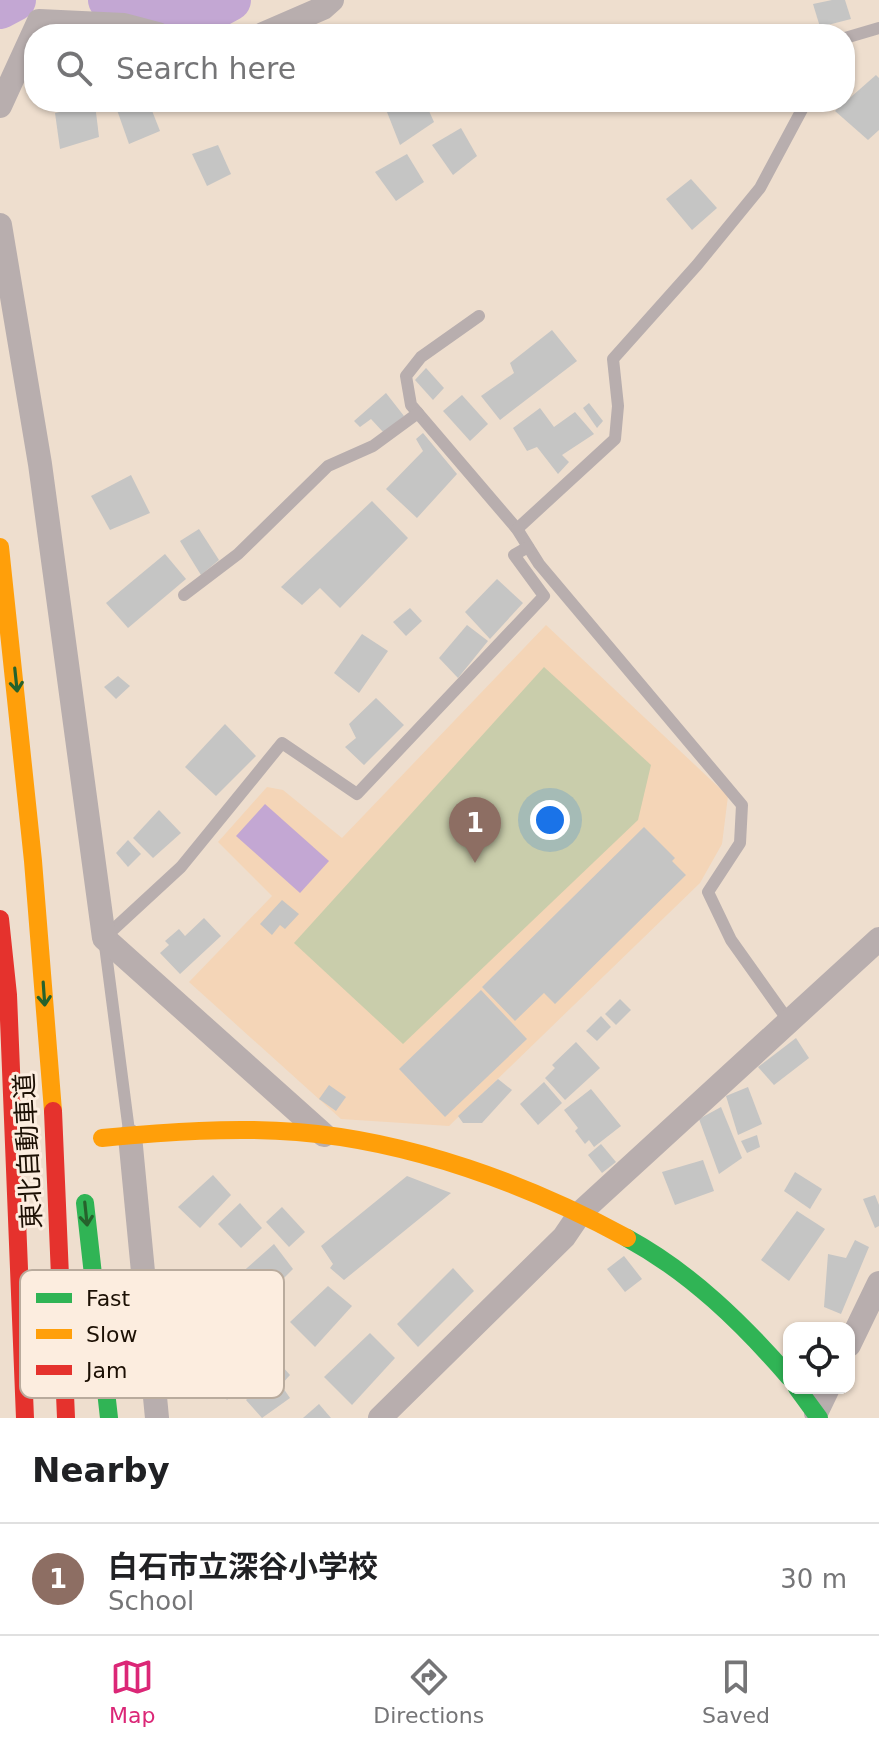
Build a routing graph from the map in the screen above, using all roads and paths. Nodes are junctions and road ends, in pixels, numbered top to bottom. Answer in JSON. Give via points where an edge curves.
{"nodes":[{"id":1,"x":332,"y":0,"type":"edge"},
{"id":2,"x":38,"y":24,"type":"edge"},
{"id":3,"x":103,"y":24,"type":"edge"},
{"id":4,"x":286,"y":24,"type":"edge"},
{"id":5,"x":879,"y":28,"type":"edge"},
{"id":6,"x":855,"y":35,"type":"edge"},
{"id":7,"x":24,"y":54,"type":"edge"},
{"id":8,"x":0,"y":106,"type":"edge"},
{"id":9,"x":801,"y":112,"type":"edge"},
{"id":10,"x":0,"y":225,"type":"edge"},
{"id":11,"x":479,"y":316,"type":"dead end"},
{"id":12,"x":418,"y":413,"type":"junction"},
{"id":13,"x":517,"y":529,"type":"junction"},
{"id":14,"x":0,"y":547,"type":"edge"},
{"id":15,"x":528,"y":547,"type":"junction"},
{"id":16,"x":184,"y":595,"type":"dead end"},
{"id":17,"x":33,"y":861,"type":"junction"},
{"id":18,"x":0,"y":919,"type":"edge"},
{"id":19,"x":104,"y":938,"type":"junction"},
{"id":20,"x":879,"y":939,"type":"edge"},
{"id":21,"x":62,"y":996,"type":"dead end"},
{"id":22,"x":790,"y":1023,"type":"junction"},
{"id":23,"x":324,"y":1135,"type":"junction"},
{"id":24,"x":130,"y":1136,"type":"junction"},
{"id":25,"x":102,"y":1138,"type":"dead end"},
{"id":26,"x":83,"y":1187,"type":"dead end"},
{"id":27,"x":581,"y":1212,"type":"junction"},
{"id":28,"x":60,"y":1270,"type":"edge"},
{"id":29,"x":92,"y":1270,"type":"edge"},
{"id":30,"x":143,"y":1270,"type":"edge"},
{"id":31,"x":20,"y":1281,"type":"edge"},
{"id":32,"x":879,"y":1283,"type":"edge"},
{"id":33,"x":855,"y":1333,"type":"edge"},
{"id":34,"x":783,"y":1369,"type":"edge"},
{"id":35,"x":802,"y":1394,"type":"edge"},
{"id":36,"x":826,"y":1394,"type":"edge"},
{"id":37,"x":24,"y":1398,"type":"edge"},
{"id":38,"x":65,"y":1398,"type":"edge"},
{"id":39,"x":107,"y":1398,"type":"edge"},
{"id":40,"x":155,"y":1398,"type":"edge"},
{"id":41,"x":818,"y":1416,"type":"edge"},
{"id":42,"x":25,"y":1418,"type":"edge"},
{"id":43,"x":66,"y":1418,"type":"edge"},
{"id":44,"x":109,"y":1418,"type":"edge"},
{"id":45,"x":157,"y":1418,"type":"edge"},
{"id":46,"x":380,"y":1418,"type":"edge"}],
"edges":[{"from":1,"to":4,"type":"street"},
{"from":2,"to":3,"type":"street"},
{"from":5,"to":6,"type":"lane"},
{"from":7,"to":8,"type":"street"},
{"from":9,"to":13,"type":"lane","via":[[760,188],[613,359],[615,439]]},
{"from":10,"to":19,"type":"street","via":[[40,464]]},
{"from":11,"to":12,"type":"lane","via":[[421,357],[406,376],[411,405]]},
{"from":12,"to":13,"type":"lane"},
{"from":12,"to":16,"type":"lane","via":[[373,446],[328,466],[238,554]]},
{"from":13,"to":15,"type":"lane"},
{"from":14,"to":17,"type":"main road","name":"東北自動車道","one_way":true},
{"from":15,"to":19,"type":"lane","via":[[514,555],[544,596],[357,794],[282,743],[181,867]]},
{"from":15,"to":22,"type":"lane","via":[[742,805],[740,843],[708,892],[731,940]]},
{"from":17,"to":21,"type":"main road"},
{"from":17,"to":28,"type":"main road","name":"東北自動車道","one_way":true},
{"from":18,"to":31,"type":"main road","name":"東北自動車道"},
{"from":19,"to":23,"type":"street"},
{"from":19,"to":24,"type":"lane"},
{"from":20,"to":22,"type":"street"},
{"from":22,"to":27,"type":"street"},
{"from":23,"to":24,"type":"main road","via":[[251,1131]]},
{"from":23,"to":27,"type":"main road","via":[[477,1171]]},
{"from":24,"to":25,"type":"main road"},
{"from":24,"to":30,"type":"street"},
{"from":26,"to":29,"type":"main road","one_way":true},
{"from":27,"to":34,"type":"main road","via":[[668,1261],[768,1349]]},
{"from":27,"to":46,"type":"street","via":[[564,1237]]},
{"from":32,"to":33,"type":"street"},
{"from":35,"to":41,"type":"main road"},
{"from":36,"to":41,"type":"street"},
{"from":37,"to":42,"type":"main road","name":"東北自動車道"},
{"from":38,"to":43,"type":"main road","name":"東北自動車道","one_way":true},
{"from":39,"to":44,"type":"main road","one_way":true},
{"from":40,"to":45,"type":"street"}]}
